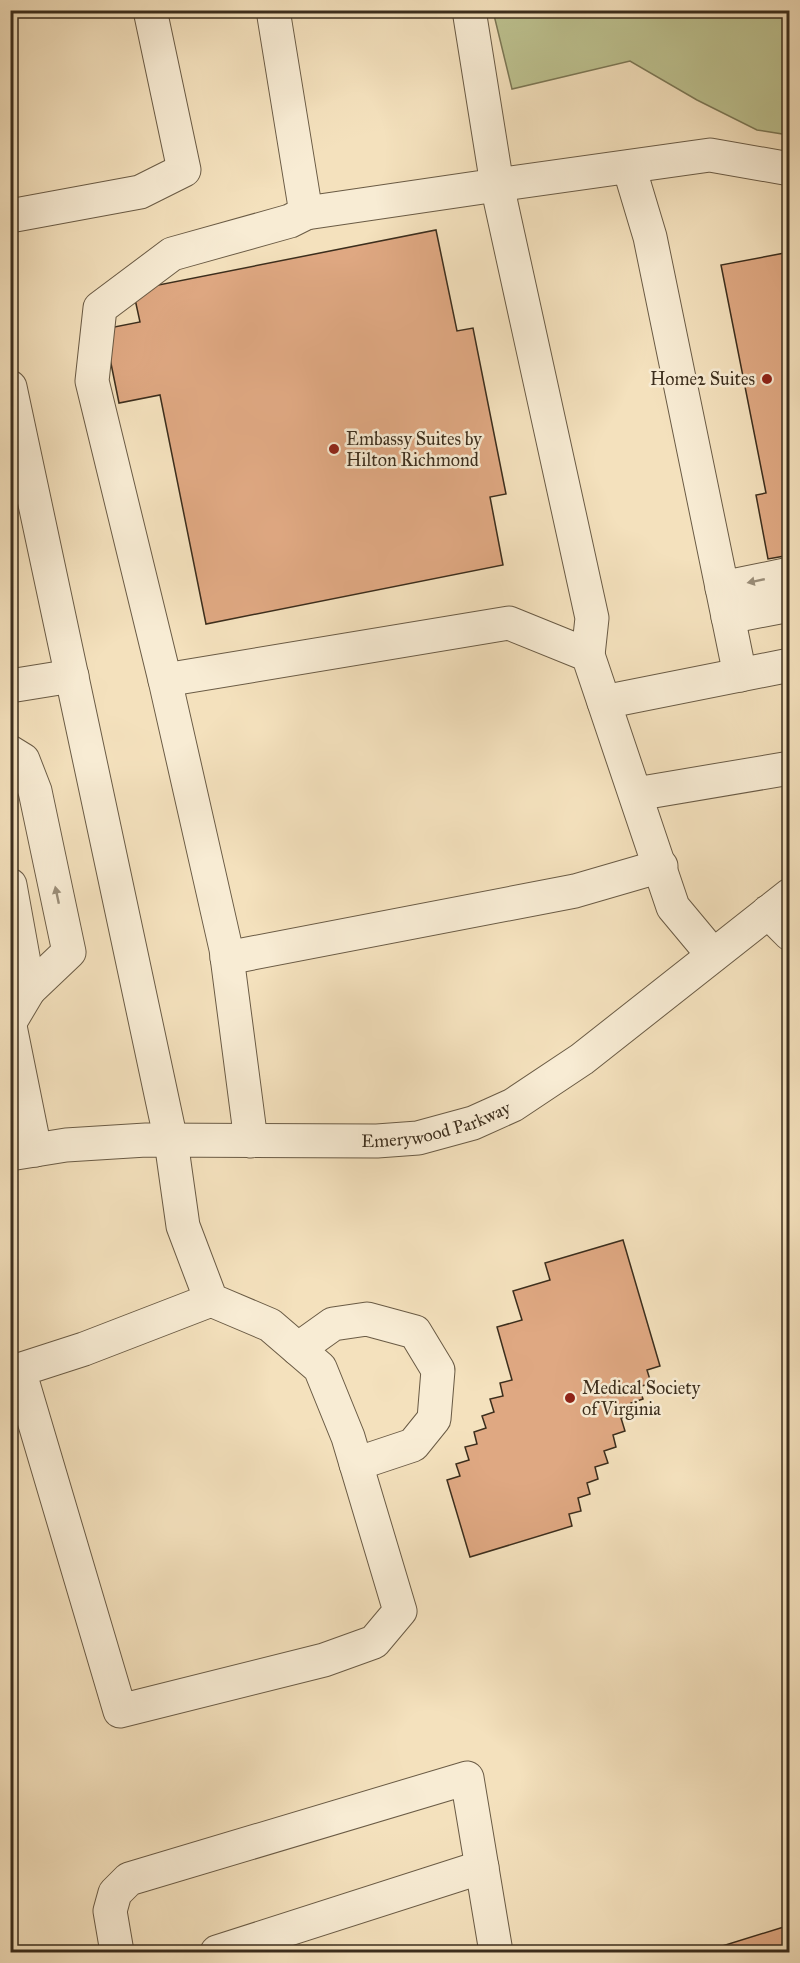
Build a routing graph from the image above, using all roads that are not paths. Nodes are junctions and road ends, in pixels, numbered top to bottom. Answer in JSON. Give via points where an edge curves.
{"nodes":[{"id":1,"x":150,"y":10,"type":"edge"},
{"id":2,"x":273,"y":10,"type":"edge"},
{"id":3,"x":469,"y":10,"type":"edge"},
{"id":4,"x":629,"y":167,"type":"junction"},
{"id":5,"x":789,"y":169,"type":"edge"},
{"id":6,"x":497,"y":185,"type":"junction"},
{"id":7,"x":306,"y":213,"type":"junction"},
{"id":8,"x":10,"y":216,"type":"edge"},
{"id":9,"x":10,"y":387,"type":"edge"},
{"id":10,"x":789,"y":574,"type":"edge"},
{"id":11,"x":725,"y":602,"type":"junction"},
{"id":12,"x":789,"y":605,"type":"edge"},
{"id":13,"x":588,"y":655,"type":"junction"},
{"id":14,"x":789,"y":665,"type":"edge"},
{"id":15,"x":740,"y":675,"type":"junction"},
{"id":16,"x":72,"y":676,"type":"junction"},
{"id":17,"x":165,"y":680,"type":"junction"},
{"id":18,"x":10,"y":686,"type":"edge"},
{"id":19,"x":604,"y":702,"type":"junction"},
{"id":20,"x":10,"y":752,"type":"edge"},
{"id":21,"x":789,"y":768,"type":"edge"},
{"id":22,"x":636,"y":794,"type":"junction"},
{"id":23,"x":661,"y":866,"type":"junction"},
{"id":24,"x":10,"y":885,"type":"edge"},
{"id":25,"x":782,"y":914,"type":"edge"},
{"id":26,"x":713,"y":955,"type":"junction"},
{"id":27,"x":227,"y":958,"type":"junction"},
{"id":28,"x":29,"y":990,"type":"junction"},
{"id":29,"x":10,"y":1024,"type":"edge"},
{"id":30,"x":171,"y":1141,"type":"junction"},
{"id":31,"x":251,"y":1141,"type":"junction"},
{"id":32,"x":23,"y":1152,"type":"edge"},
{"id":33,"x":211,"y":1300,"type":"junction"},
{"id":34,"x":298,"y":1349,"type":"junction"},
{"id":35,"x":356,"y":1464,"type":"junction"},
{"id":36,"x":482,"y":1867,"type":"junction"},
{"id":37,"x":117,"y":1953,"type":"edge"},
{"id":38,"x":217,"y":1953,"type":"edge"},
{"id":39,"x":496,"y":1953,"type":"edge"}],
"edges":[{"from":1,"to":8,"type":"street","via":[[184,170],[140,192]]},
{"from":2,"to":7,"type":"street"},
{"from":3,"to":6,"type":"street"},
{"from":4,"to":5,"type":"street","via":[[710,155]]},
{"from":4,"to":6,"type":"street"},
{"from":4,"to":11,"type":"street","via":[[650,237]]},
{"from":6,"to":7,"type":"street"},
{"from":6,"to":13,"type":"street","via":[[592,618]]},
{"from":7,"to":17,"type":"street","via":[[172,254],[100,308],[92,381]]},
{"from":9,"to":16,"type":"street"},
{"from":10,"to":11,"type":"street","one_way":true},
{"from":11,"to":12,"type":"street"},
{"from":11,"to":15,"type":"street"},
{"from":13,"to":17,"type":"street","via":[[509,623]]},
{"from":13,"to":19,"type":"street"},
{"from":14,"to":15,"type":"street"},
{"from":15,"to":19,"type":"street"},
{"from":16,"to":18,"type":"street"},
{"from":16,"to":30,"type":"street"},
{"from":17,"to":27,"type":"street"},
{"from":19,"to":22,"type":"street"},
{"from":28,"to":20,"type":"street","one_way":true,"via":[[69,952],[35,791],[23,760]]},
{"from":21,"to":22,"type":"street"},
{"from":22,"to":23,"type":"street"},
{"from":23,"to":26,"type":"street","via":[[673,907]]},
{"from":23,"to":27,"type":"street","via":[[574,891]]},
{"from":24,"to":28,"type":"street"},
{"from":25,"to":26,"type":"street","name":"Emerywood Parkway"},
{"from":26,"to":31,"type":"street","name":"Emerywood Parkway","via":[[541,1088],[473,1123],[418,1137],[377,1141]]},
{"from":27,"to":31,"type":"street"},
{"from":28,"to":29,"type":"street"},
{"from":29,"to":32,"type":"street"},
{"from":30,"to":31,"type":"street","name":"Emerywood Parkway"},
{"from":30,"to":32,"type":"street","name":"Emerywood Parkway","via":[[66,1145]]},
{"from":30,"to":33,"type":"street","via":[[183,1226]]},
{"from":33,"to":34,"type":"street","via":[[270,1325]]},
{"from":33,"to":35,"type":"street","via":[[84,1350],[19,1370],[120,1711],[324,1660],[374,1642],[400,1611]]},
{"from":34,"to":35,"type":"street","via":[[320,1368]]},
{"from":34,"to":35,"type":"street","via":[[333,1324],[367,1319],[415,1332],[438,1370],[434,1419],[413,1444]]},
{"from":36,"to":37,"type":"street","via":[[467,1778],[129,1879],[115,1893],[110,1911]]},
{"from":36,"to":38,"type":"street"},
{"from":36,"to":39,"type":"street"}]}
